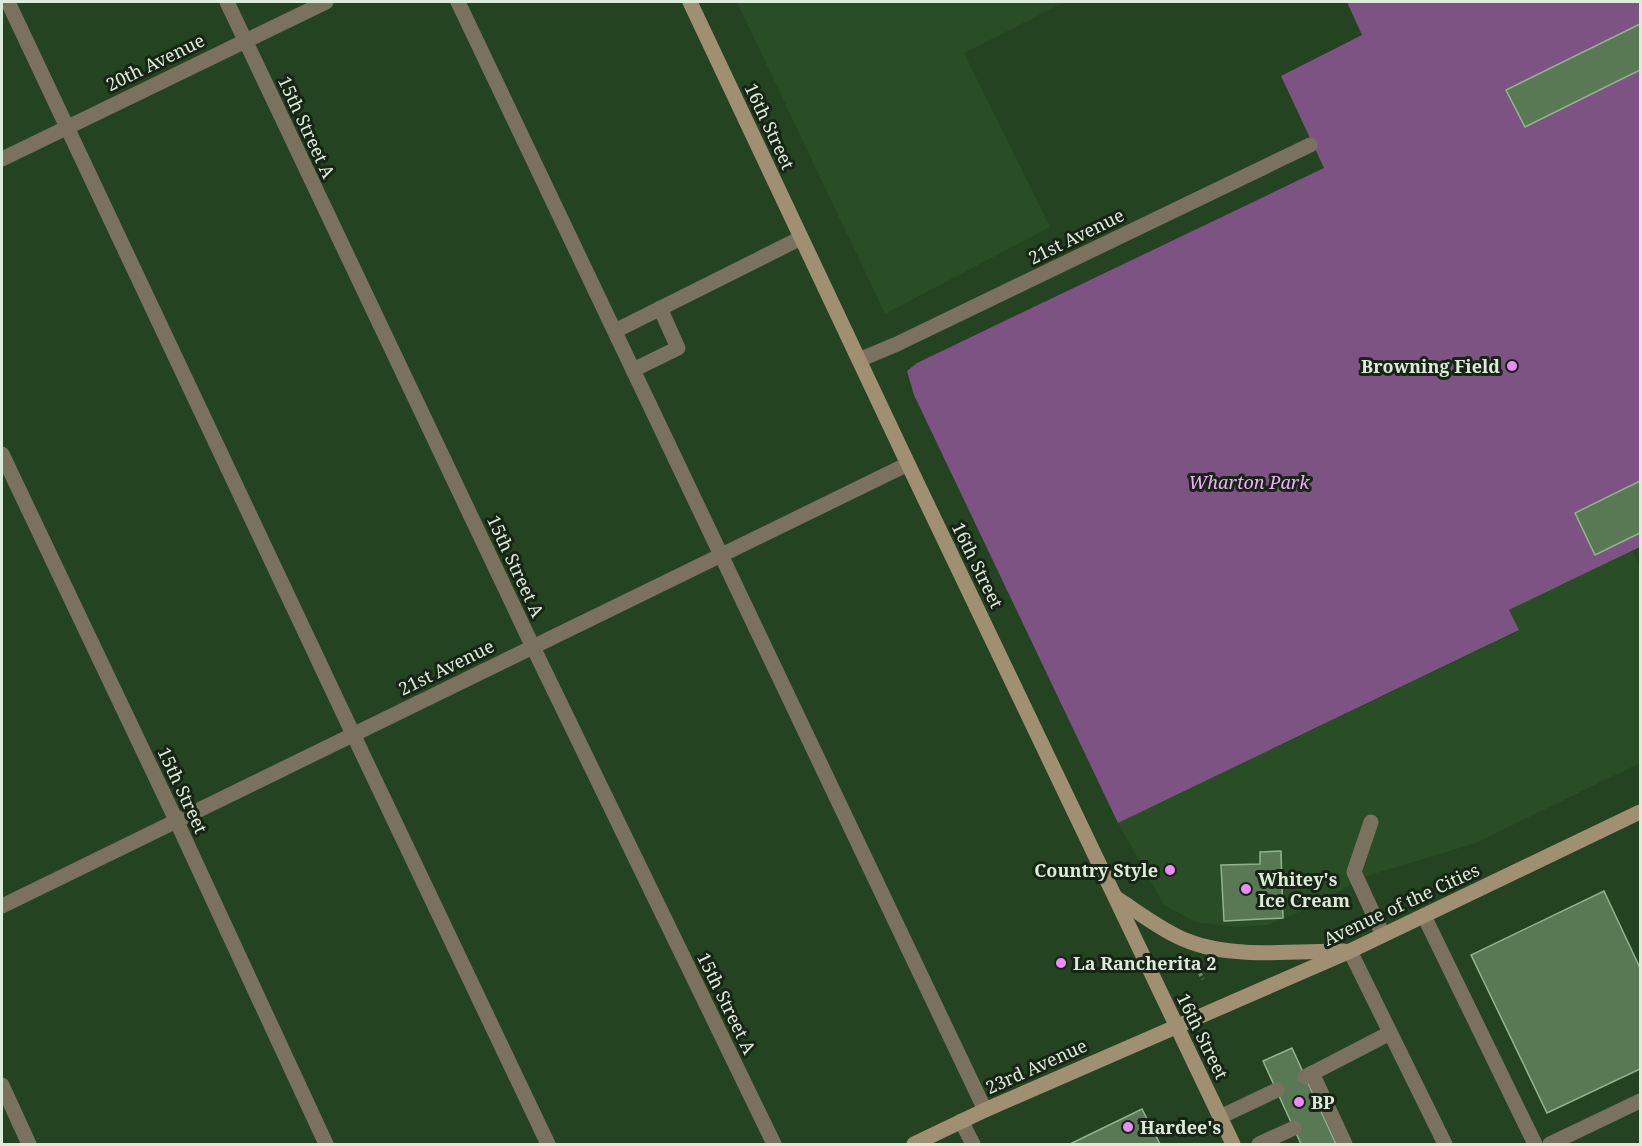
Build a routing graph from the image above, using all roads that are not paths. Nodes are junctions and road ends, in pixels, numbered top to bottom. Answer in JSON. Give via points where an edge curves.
{"nodes":[{"id":1,"x":8,"y":2,"type":"edge"},
{"id":2,"x":227,"y":2,"type":"edge"},
{"id":3,"x":326,"y":2,"type":"edge"},
{"id":4,"x":458,"y":2,"type":"edge"},
{"id":5,"x":690,"y":2,"type":"edge"},
{"id":6,"x":244,"y":40,"type":"junction"},
{"id":7,"x":68,"y":126,"type":"junction"},
{"id":8,"x":1310,"y":145,"type":"dead end"},
{"id":9,"x":2,"y":159,"type":"edge"},
{"id":10,"x":801,"y":238,"type":"junction"},
{"id":11,"x":660,"y":308,"type":"junction"},
{"id":12,"x":615,"y":331,"type":"junction"},
{"id":13,"x":859,"y":360,"type":"junction"},
{"id":14,"x":633,"y":370,"type":"junction"},
{"id":15,"x":2,"y":454,"type":"edge"},
{"id":16,"x":908,"y":464,"type":"junction"},
{"id":17,"x":721,"y":556,"type":"junction"},
{"id":18,"x":532,"y":645,"type":"junction"},
{"id":19,"x":352,"y":734,"type":"junction"},
{"id":20,"x":1641,"y":812,"type":"edge"},
{"id":21,"x":176,"y":820,"type":"junction"},
{"id":22,"x":1371,"y":822,"type":"dead end"},
{"id":23,"x":1116,"y":898,"type":"junction"},
{"id":24,"x":2,"y":906,"type":"edge"},
{"id":25,"x":1424,"y":916,"type":"junction"},
{"id":26,"x":1383,"y":935,"type":"junction"},
{"id":27,"x":1350,"y":951,"type":"junction"},
{"id":28,"x":1176,"y":1025,"type":"junction"},
{"id":29,"x":1390,"y":1033,"type":"junction"},
{"id":30,"x":2,"y":1085,"type":"edge"},
{"id":31,"x":1277,"y":1090,"type":"dead end"},
{"id":32,"x":1641,"y":1101,"type":"edge"},
{"id":33,"x":985,"y":1110,"type":"junction"},
{"id":34,"x":1220,"y":1117,"type":"junction"},
{"id":35,"x":961,"y":1121,"type":"junction"},
{"id":36,"x":1294,"y":1128,"type":"dead end"},
{"id":37,"x":1571,"y":1140,"type":"edge"},
{"id":38,"x":29,"y":1144,"type":"edge"},
{"id":39,"x":326,"y":1144,"type":"edge"},
{"id":40,"x":548,"y":1144,"type":"edge"},
{"id":41,"x":774,"y":1144,"type":"edge"},
{"id":42,"x":918,"y":1144,"type":"edge"},
{"id":43,"x":973,"y":1144,"type":"edge"},
{"id":44,"x":1233,"y":1144,"type":"edge"},
{"id":45,"x":1259,"y":1144,"type":"edge"},
{"id":46,"x":1345,"y":1144,"type":"edge"},
{"id":47,"x":1445,"y":1144,"type":"edge"},
{"id":48,"x":1535,"y":1144,"type":"edge"},
{"id":49,"x":1550,"y":1144,"type":"edge"}],
"edges":[{"from":1,"to":7,"type":"street"},
{"from":2,"to":6,"type":"street","name":"15th Street A"},
{"from":3,"to":6,"type":"street","name":"20th Avenue"},
{"from":4,"to":12,"type":"street"},
{"from":5,"to":10,"type":"main road","name":"16th Street"},
{"from":6,"to":7,"type":"street","name":"20th Avenue"},
{"from":6,"to":18,"type":"street","name":"15th Street A"},
{"from":7,"to":9,"type":"street","name":"20th Avenue"},
{"from":7,"to":19,"type":"street"},
{"from":8,"to":13,"type":"street","name":"21st Avenue"},
{"from":10,"to":11,"type":"street"},
{"from":10,"to":13,"type":"main road","name":"16th Street"},
{"from":11,"to":12,"type":"street"},
{"from":11,"to":14,"type":"street","via":[[678,348]]},
{"from":12,"to":14,"type":"street"},
{"from":13,"to":16,"type":"main road","name":"16th Street"},
{"from":14,"to":17,"type":"street"},
{"from":15,"to":21,"type":"street","name":"15th Street"},
{"from":16,"to":17,"type":"street","name":"21st Avenue"},
{"from":16,"to":23,"type":"main road","name":"16th Street"},
{"from":17,"to":18,"type":"street","name":"21st Avenue"},
{"from":17,"to":33,"type":"street"},
{"from":18,"to":19,"type":"street","name":"21st Avenue"},
{"from":18,"to":41,"type":"street","name":"15th Street A"},
{"from":19,"to":21,"type":"street","name":"21st Avenue"},
{"from":19,"to":40,"type":"street"},
{"from":20,"to":25,"type":"main road","name":"Avenue of the Cities"},
{"from":21,"to":24,"type":"street","name":"21st Avenue"},
{"from":21,"to":39,"type":"street","name":"15th Street"},
{"from":22,"to":26,"type":"street","via":[[1354,872]]},
{"from":23,"to":27,"type":"main road","via":[[1187,941],[1211,948],[1232,952]]},
{"from":23,"to":28,"type":"main road","name":"16th Street"},
{"from":25,"to":26,"type":"main road","name":"Avenue of the Cities"},
{"from":25,"to":48,"type":"street"},
{"from":26,"to":27,"type":"main road","name":"Avenue of the Cities"},
{"from":27,"to":28,"type":"main road","name":"Avenue of the Cities"},
{"from":27,"to":29,"type":"street"},
{"from":28,"to":33,"type":"main road","name":"23rd Avenue"},
{"from":28,"to":34,"type":"main road","name":"16th Street"},
{"from":29,"to":46,"type":"street","via":[[1308,1075]]},
{"from":29,"to":47,"type":"street"},
{"from":30,"to":38,"type":"street"},
{"from":31,"to":34,"type":"street"},
{"from":32,"to":37,"type":"street"},
{"from":33,"to":35,"type":"main road","name":"23rd Avenue"},
{"from":34,"to":44,"type":"main road","name":"16th Street"},
{"from":35,"to":42,"type":"main road","name":"23rd Avenue"},
{"from":35,"to":43,"type":"street"},
{"from":36,"to":45,"type":"street"},
{"from":37,"to":49,"type":"street"}]}
